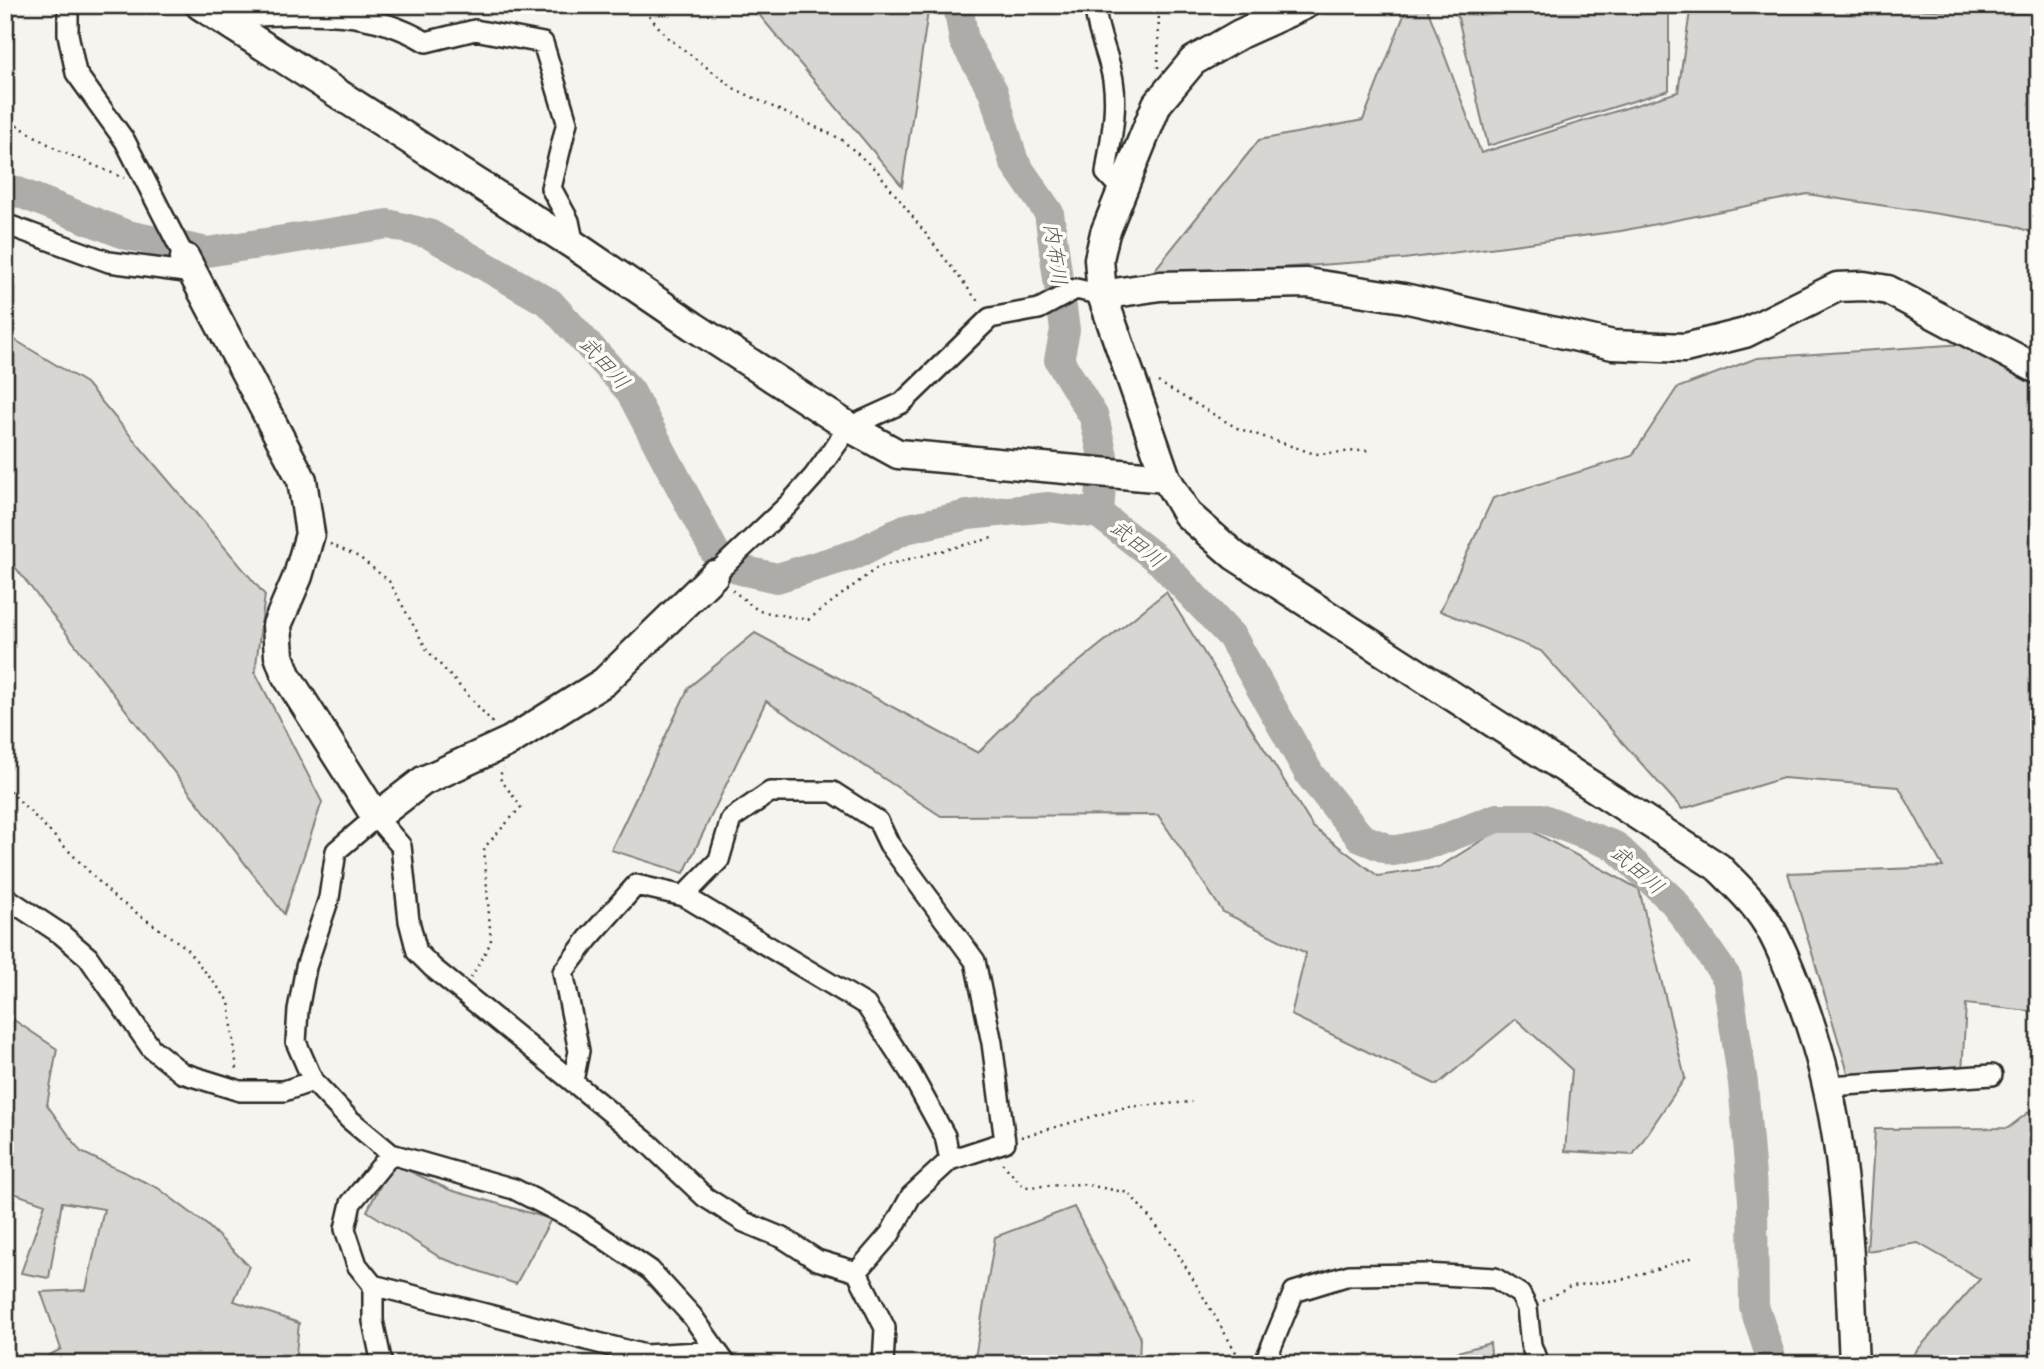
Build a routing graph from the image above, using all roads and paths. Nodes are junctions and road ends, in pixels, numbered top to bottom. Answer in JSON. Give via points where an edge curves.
{"nodes":[{"id":1,"x":68,"y":5,"type":"edge"},
{"id":2,"x":640,"y":5,"type":"edge"},
{"id":3,"x":1095,"y":5,"type":"edge"},
{"id":4,"x":1159,"y":5,"type":"edge"},
{"id":5,"x":1304,"y":5,"type":"edge"},
{"id":6,"x":211,"y":12,"type":"edge"},
{"id":7,"x":1157,"y":104,"type":"junction"},
{"id":8,"x":5,"y":118,"type":"edge"},
{"id":9,"x":147,"y":185,"type":"junction"},
{"id":10,"x":1122,"y":190,"type":"junction"},
{"id":11,"x":5,"y":224,"type":"edge"},
{"id":12,"x":573,"y":245,"type":"junction"},
{"id":13,"x":189,"y":266,"type":"junction"},
{"id":14,"x":1089,"y":292,"type":"junction"},
{"id":15,"x":990,"y":318,"type":"junction"},
{"id":16,"x":2039,"y":370,"type":"edge"},
{"id":17,"x":1152,"y":375,"type":"dead end"},
{"id":18,"x":849,"y":427,"type":"junction"},
{"id":19,"x":1371,"y":450,"type":"dead end"},
{"id":20,"x":1157,"y":476,"type":"junction"},
{"id":21,"x":310,"y":534,"type":"junction"},
{"id":22,"x":996,"y":537,"type":"dead end"},
{"id":23,"x":713,"y":575,"type":"junction"},
{"id":24,"x":510,"y":741,"type":"junction"},
{"id":25,"x":5,"y":786,"type":"edge"},
{"id":26,"x":376,"y":817,"type":"junction"},
{"id":27,"x":684,"y":896,"type":"junction"},
{"id":28,"x":5,"y":897,"type":"edge"},
{"id":29,"x":462,"y":993,"type":"junction"},
{"id":30,"x":1992,"y":1075,"type":"dead end"},
{"id":31,"x":313,"y":1081,"type":"junction"},
{"id":32,"x":573,"y":1081,"type":"junction"},
{"id":33,"x":1830,"y":1086,"type":"junction"},
{"id":34,"x":240,"y":1091,"type":"junction"},
{"id":35,"x":1192,"y":1102,"type":"dead end"},
{"id":36,"x":996,"y":1145,"type":"junction"},
{"id":37,"x":391,"y":1154,"type":"junction"},
{"id":38,"x":950,"y":1160,"type":"junction"},
{"id":39,"x":1694,"y":1257,"type":"dead end"},
{"id":40,"x":857,"y":1272,"type":"junction"},
{"id":41,"x":373,"y":1285,"type":"junction"},
{"id":42,"x":1527,"y":1308,"type":"junction"},
{"id":43,"x":721,"y":1357,"type":"edge"},
{"id":44,"x":1260,"y":1362,"type":"edge"},
{"id":45,"x":382,"y":1364,"type":"edge"},
{"id":46,"x":883,"y":1364,"type":"edge"},
{"id":47,"x":1538,"y":1364,"type":"edge"},
{"id":48,"x":1854,"y":1364,"type":"edge"}],
"edges":[{"from":1,"to":9,"type":"street","via":[[76,73],[125,141]]},
{"from":2,"to":15,"type":"path","via":[[667,37],[735,89],[841,139],[878,172]]},
{"from":3,"to":10,"type":"street","via":[[1096,25],[1114,80],[1106,173]]},
{"from":4,"to":7,"type":"path"},
{"from":5,"to":7,"type":"street","via":[[1193,61]]},
{"from":6,"to":12,"type":"street"},
{"from":6,"to":12,"type":"street","via":[[349,14],[402,27],[426,42],[475,30],[543,43],[568,122],[551,188],[569,221]]},
{"from":7,"to":10,"type":"street"},
{"from":8,"to":9,"type":"path","via":[[104,172]]},
{"from":9,"to":13,"type":"street"},
{"from":10,"to":14,"type":"street"},
{"from":11,"to":13,"type":"street","via":[[109,262]]},
{"from":12,"to":18,"type":"street"},
{"from":13,"to":21,"type":"street","via":[[302,480]]},
{"from":14,"to":15,"type":"street","via":[[1039,309]]},
{"from":14,"to":16,"type":"street","via":[[1307,283],[1405,298],[1613,345],[1685,348],[1745,333],[1837,287],[1864,286],[1888,290]]},
{"from":14,"to":20,"type":"street"},
{"from":15,"to":18,"type":"street","via":[[902,403]]},
{"from":17,"to":19,"type":"path","via":[[1161,386],[1237,428],[1315,454]]},
{"from":18,"to":20,"type":"street","via":[[898,454]]},
{"from":18,"to":23,"type":"street","via":[[814,476],[774,520]]},
{"from":20,"to":33,"type":"street","via":[[1187,514],[1235,556],[1718,866],[1766,922],[1783,954]]},
{"from":21,"to":24,"type":"path","via":[[359,557],[389,581],[427,650]]},
{"from":21,"to":26,"type":"street","via":[[277,625],[279,656],[286,675]]},
{"from":22,"to":23,"type":"path","via":[[878,567],[808,620],[759,611]]},
{"from":23,"to":24,"type":"street","via":[[604,682]]},
{"from":24,"to":26,"type":"street","via":[[423,781]]},
{"from":24,"to":29,"type":"path","via":[[516,747],[499,777],[522,807],[484,848],[491,942]]},
{"from":25,"to":34,"type":"path","via":[[114,897],[185,947],[229,1001]]},
{"from":26,"to":29,"type":"street","via":[[401,846],[417,953]]},
{"from":26,"to":31,"type":"street","via":[[336,851],[329,898],[306,967],[296,1042]]},
{"from":27,"to":32,"type":"street","via":[[636,885],[563,972],[579,1051]]},
{"from":27,"to":36,"type":"street","via":[[719,860],[732,819],[770,792],[833,792],[878,821],[889,844],[975,961],[992,1043]]},
{"from":27,"to":38,"type":"street","via":[[866,1005],[910,1072],[944,1136]]},
{"from":28,"to":34,"type":"street","via":[[88,957],[162,1059],[182,1073]]},
{"from":29,"to":32,"type":"street"},
{"from":30,"to":33,"type":"street"},
{"from":31,"to":34,"type":"street","via":[[284,1091]]},
{"from":31,"to":37,"type":"street"},
{"from":32,"to":40,"type":"street","via":[[705,1197],[817,1260]]},
{"from":33,"to":48,"type":"street","via":[[1848,1229]]},
{"from":35,"to":36,"type":"path","via":[[1126,1107]]},
{"from":36,"to":38,"type":"street"},
{"from":36,"to":44,"type":"path","via":[[1024,1187],[1082,1184],[1129,1193],[1174,1247],[1237,1354]]},
{"from":37,"to":41,"type":"street","via":[[351,1203],[345,1229],[357,1265]]},
{"from":37,"to":43,"type":"street","via":[[514,1189],[581,1223],[650,1270]]},
{"from":38,"to":40,"type":"street","via":[[911,1196],[890,1234]]},
{"from":39,"to":42,"type":"path","via":[[1625,1279],[1572,1286]]},
{"from":40,"to":46,"type":"street","via":[[885,1328]]},
{"from":41,"to":43,"type":"street","via":[[645,1355]]},
{"from":41,"to":45,"type":"street","via":[[373,1321]]},
{"from":42,"to":44,"type":"street","via":[[1520,1294],[1495,1278],[1349,1275],[1294,1292]]},
{"from":42,"to":47,"type":"street"}]}
